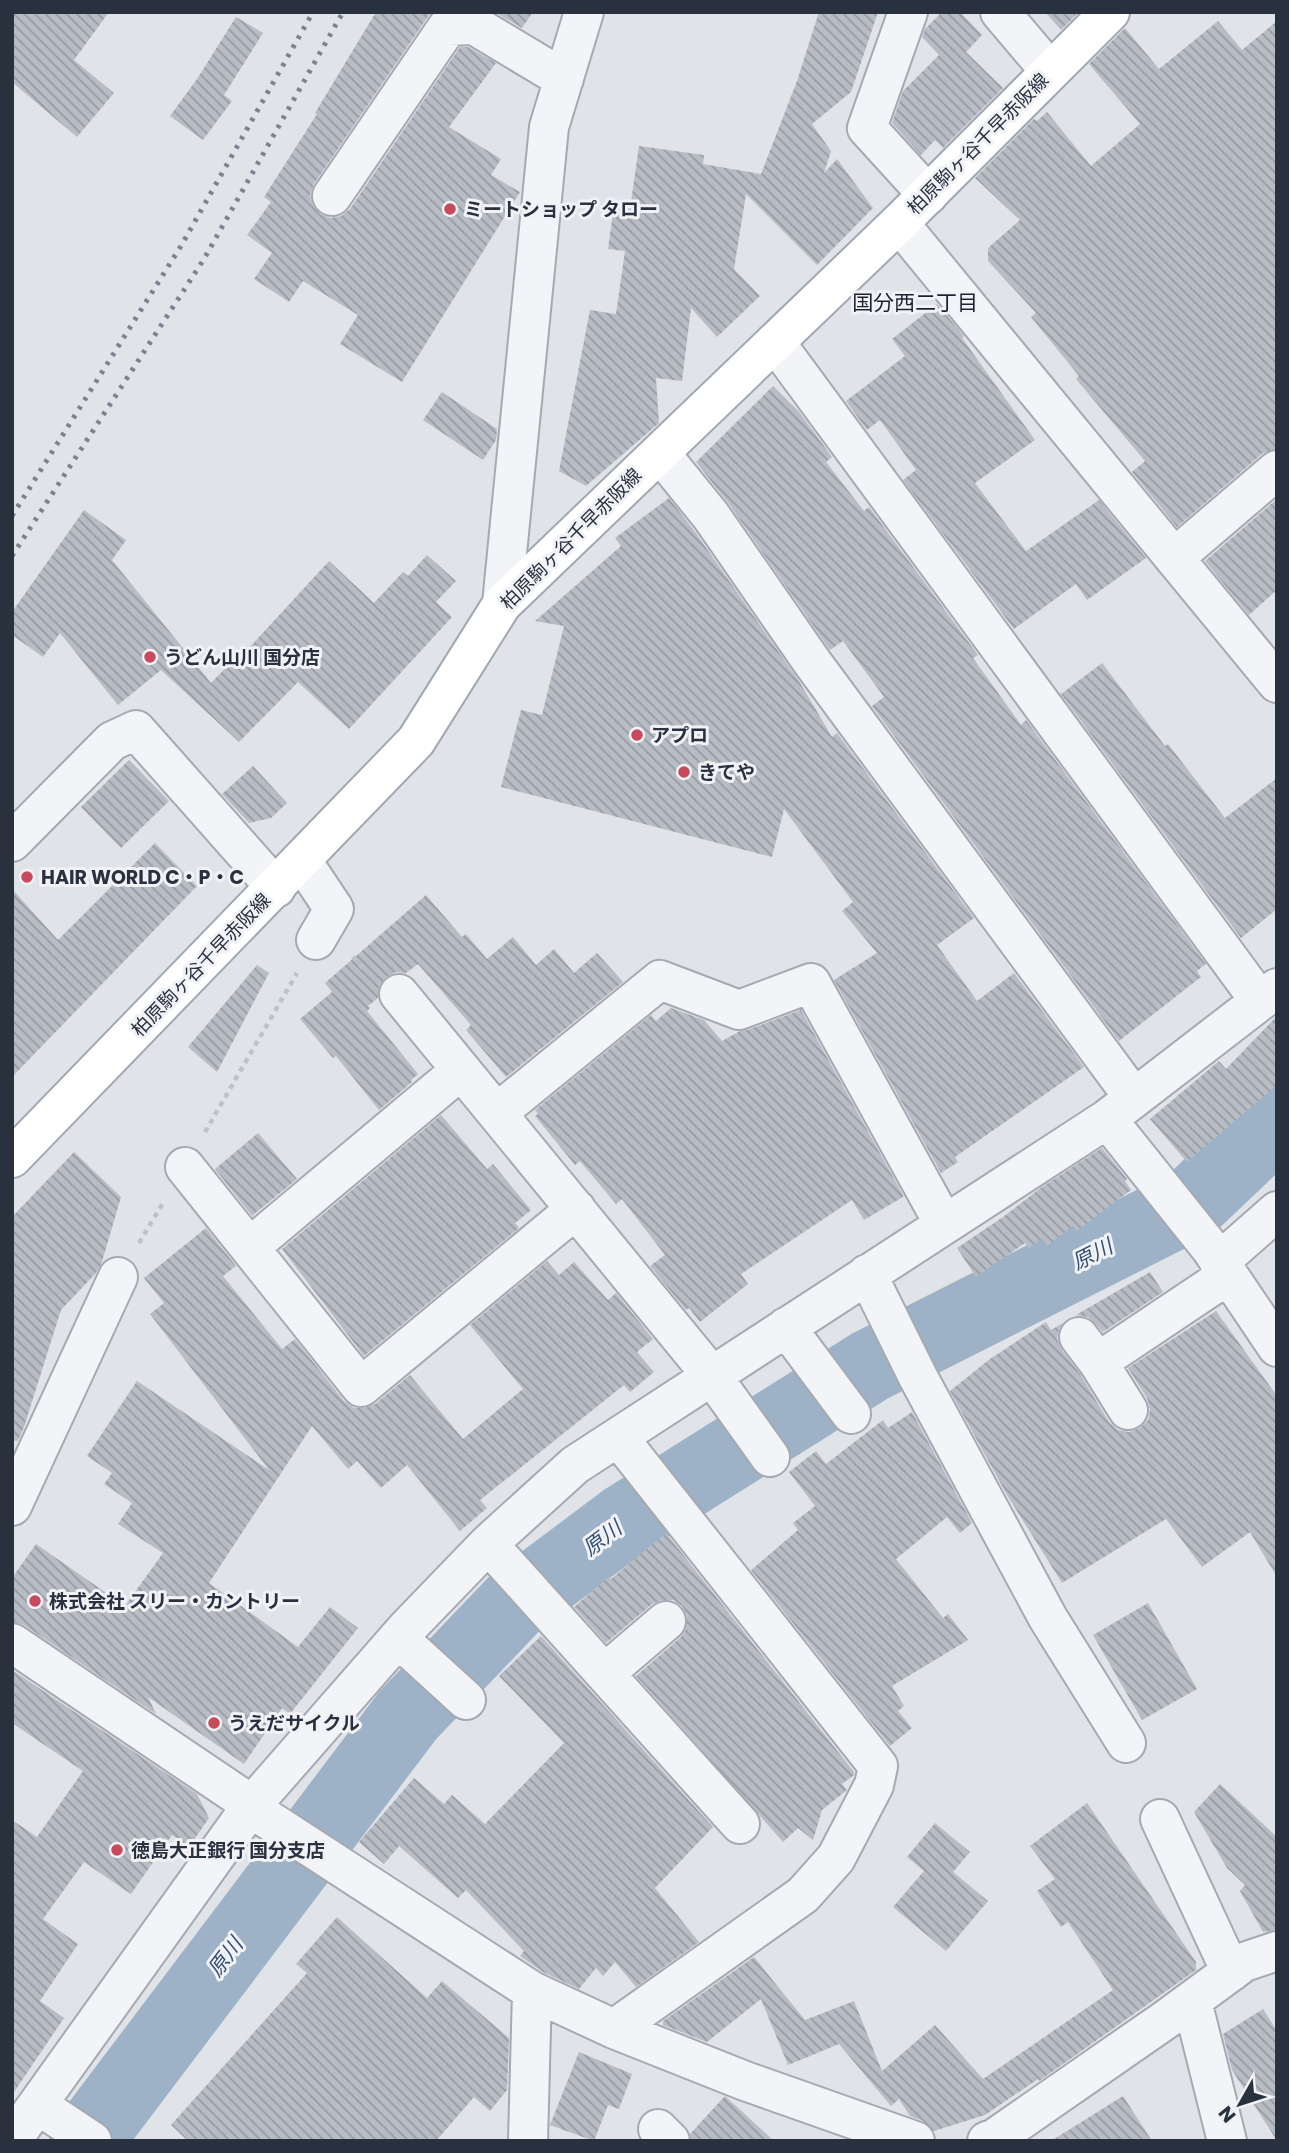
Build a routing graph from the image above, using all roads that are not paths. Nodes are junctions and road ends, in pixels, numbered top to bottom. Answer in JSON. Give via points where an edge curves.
{"nodes":[{"id":1,"x":584,"y":12,"type":"edge"},
{"id":2,"x":908,"y":12,"type":"edge"},
{"id":3,"x":1000,"y":12,"type":"edge"},
{"id":4,"x":1110,"y":12,"type":"edge"},
{"id":5,"x":1050,"y":72,"type":"junction"},
{"id":6,"x":564,"y":79,"type":"junction"},
{"id":7,"x":928,"y":195,"type":"junction"},
{"id":8,"x":332,"y":196,"type":"dead end"},
{"id":9,"x":899,"y":223,"type":"junction"},
{"id":10,"x":775,"y":342,"type":"junction"},
{"id":11,"x":660,"y":453,"type":"junction"},
{"id":12,"x":1277,"y":470,"type":"edge"},
{"id":13,"x":1174,"y":558,"type":"junction"},
{"id":14,"x":502,"y":604,"type":"junction"},
{"id":15,"x":1277,"y":683,"type":"edge"},
{"id":16,"x":12,"y":842,"type":"edge"},
{"id":17,"x":289,"y":875,"type":"junction"},
{"id":18,"x":321,"y":932,"type":"road end"},
{"id":19,"x":399,"y":994,"type":"road end"},
{"id":20,"x":1268,"y":994,"type":"edge"},
{"id":21,"x":461,"y":1070,"type":"junction"},
{"id":22,"x":1121,"y":1109,"type":"junction"},
{"id":23,"x":497,"y":1113,"type":"junction"},
{"id":24,"x":12,"y":1158,"type":"edge"},
{"id":25,"x":185,"y":1167,"type":"road end"},
{"id":26,"x":576,"y":1209,"type":"junction"},
{"id":27,"x":1277,"y":1211,"type":"edge"},
{"id":28,"x":944,"y":1224,"type":"junction"},
{"id":29,"x":250,"y":1247,"type":"junction"},
{"id":30,"x":1224,"y":1268,"type":"junction"},
{"id":31,"x":867,"y":1274,"type":"junction"},
{"id":32,"x":118,"y":1276,"type":"road end"},
{"id":33,"x":792,"y":1335,"type":"junction"},
{"id":34,"x":1277,"y":1347,"type":"edge"},
{"id":35,"x":718,"y":1383,"type":"junction"},
{"id":36,"x":1128,"y":1410,"type":"dead end"},
{"id":37,"x":852,"y":1414,"type":"dead end"},
{"id":38,"x":628,"y":1449,"type":"junction"},
{"id":39,"x":770,"y":1457,"type":"dead end"},
{"id":40,"x":12,"y":1506,"type":"edge"},
{"id":41,"x":497,"y":1554,"type":"junction"},
{"id":42,"x":666,"y":1621,"type":"dead end"},
{"id":43,"x":12,"y":1643,"type":"edge"},
{"id":44,"x":405,"y":1644,"type":"junction"},
{"id":45,"x":605,"y":1673,"type":"junction"},
{"id":46,"x":466,"y":1700,"type":"dead end"},
{"id":47,"x":1126,"y":1743,"type":"dead end"},
{"id":48,"x":256,"y":1810,"type":"junction"},
{"id":49,"x":1160,"y":1819,"type":"dead end"},
{"id":50,"x":740,"y":1824,"type":"dead end"},
{"id":51,"x":1277,"y":1951,"type":"edge"},
{"id":52,"x":1231,"y":1972,"type":"junction"},
{"id":53,"x":532,"y":1991,"type":"junction"},
{"id":54,"x":1192,"y":2001,"type":"junction"},
{"id":55,"x":614,"y":2029,"type":"junction"},
{"id":56,"x":48,"y":2111,"type":"junction"},
{"id":57,"x":12,"y":2140,"type":"edge"},
{"id":58,"x":529,"y":2140,"type":"edge"},
{"id":59,"x":92,"y":2141,"type":"edge"},
{"id":60,"x":915,"y":2141,"type":"edge"},
{"id":61,"x":987,"y":2141,"type":"edge"},
{"id":62,"x":1227,"y":2141,"type":"edge"}],
"edges":[{"from":1,"to":6,"type":"street"},
{"from":2,"to":7,"type":"street","via":[[867,128]]},
{"from":3,"to":5,"type":"street"},
{"from":4,"to":5,"type":"main road","name":"柏原駒ヶ谷千早赤阪線"},
{"from":5,"to":7,"type":"main road","name":"柏原駒ヶ谷千早赤阪線"},
{"from":6,"to":8,"type":"street","via":[[474,25],[448,26]]},
{"from":6,"to":14,"type":"street","via":[[549,127]]},
{"from":7,"to":9,"type":"main road","name":"柏原駒ヶ谷千早赤阪線"},
{"from":9,"to":10,"type":"main road","name":"柏原駒ヶ谷千早赤阪線"},
{"from":9,"to":13,"type":"street"},
{"from":10,"to":11,"type":"main road","name":"柏原駒ヶ谷千早赤阪線"},
{"from":10,"to":20,"type":"street"},
{"from":11,"to":14,"type":"main road","name":"柏原駒ヶ谷千早赤阪線"},
{"from":11,"to":22,"type":"street","via":[[711,516]]},
{"from":12,"to":13,"type":"street"},
{"from":13,"to":15,"type":"street"},
{"from":14,"to":17,"type":"main road","name":"柏原駒ヶ谷千早赤阪線","via":[[416,741]]},
{"from":16,"to":17,"type":"street","via":[[112,741],[136,730]]},
{"from":17,"to":18,"type":"street","via":[[334,909]]},
{"from":17,"to":24,"type":"main road","name":"柏原駒ヶ谷千早赤阪線"},
{"from":19,"to":21,"type":"street"},
{"from":20,"to":22,"type":"street"},
{"from":21,"to":23,"type":"street"},
{"from":21,"to":29,"type":"street"},
{"from":22,"to":28,"type":"street"},
{"from":22,"to":30,"type":"street"},
{"from":23,"to":26,"type":"street"},
{"from":23,"to":28,"type":"street","via":[[660,981],[739,1010],[811,983]]},
{"from":25,"to":29,"type":"street"},
{"from":26,"to":29,"type":"street","via":[[361,1387]]},
{"from":26,"to":35,"type":"street"},
{"from":27,"to":30,"type":"street"},
{"from":28,"to":31,"type":"street"},
{"from":30,"to":34,"type":"street"},
{"from":30,"to":36,"type":"street","via":[[1089,1350]]},
{"from":31,"to":33,"type":"street"},
{"from":31,"to":47,"type":"street","via":[[1048,1618]]},
{"from":32,"to":40,"type":"street"},
{"from":33,"to":35,"type":"street"},
{"from":33,"to":37,"type":"street"},
{"from":35,"to":38,"type":"street"},
{"from":35,"to":39,"type":"street"},
{"from":38,"to":41,"type":"street","via":[[575,1465]]},
{"from":38,"to":55,"type":"street","via":[[878,1766],[874,1785],[836,1858],[803,1895]]},
{"from":41,"to":44,"type":"street"},
{"from":41,"to":45,"type":"street"},
{"from":42,"to":45,"type":"street"},
{"from":43,"to":48,"type":"street"},
{"from":44,"to":46,"type":"street"},
{"from":44,"to":48,"type":"street"},
{"from":45,"to":50,"type":"street"},
{"from":48,"to":53,"type":"street"},
{"from":48,"to":56,"type":"street"},
{"from":49,"to":52,"type":"street"},
{"from":51,"to":52,"type":"street","via":[[1244,1962]]},
{"from":52,"to":54,"type":"street"},
{"from":53,"to":55,"type":"street"},
{"from":53,"to":58,"type":"street"},
{"from":54,"to":61,"type":"street"},
{"from":54,"to":62,"type":"street"},
{"from":55,"to":60,"type":"street"},
{"from":56,"to":57,"type":"street"},
{"from":56,"to":59,"type":"street"}]}
